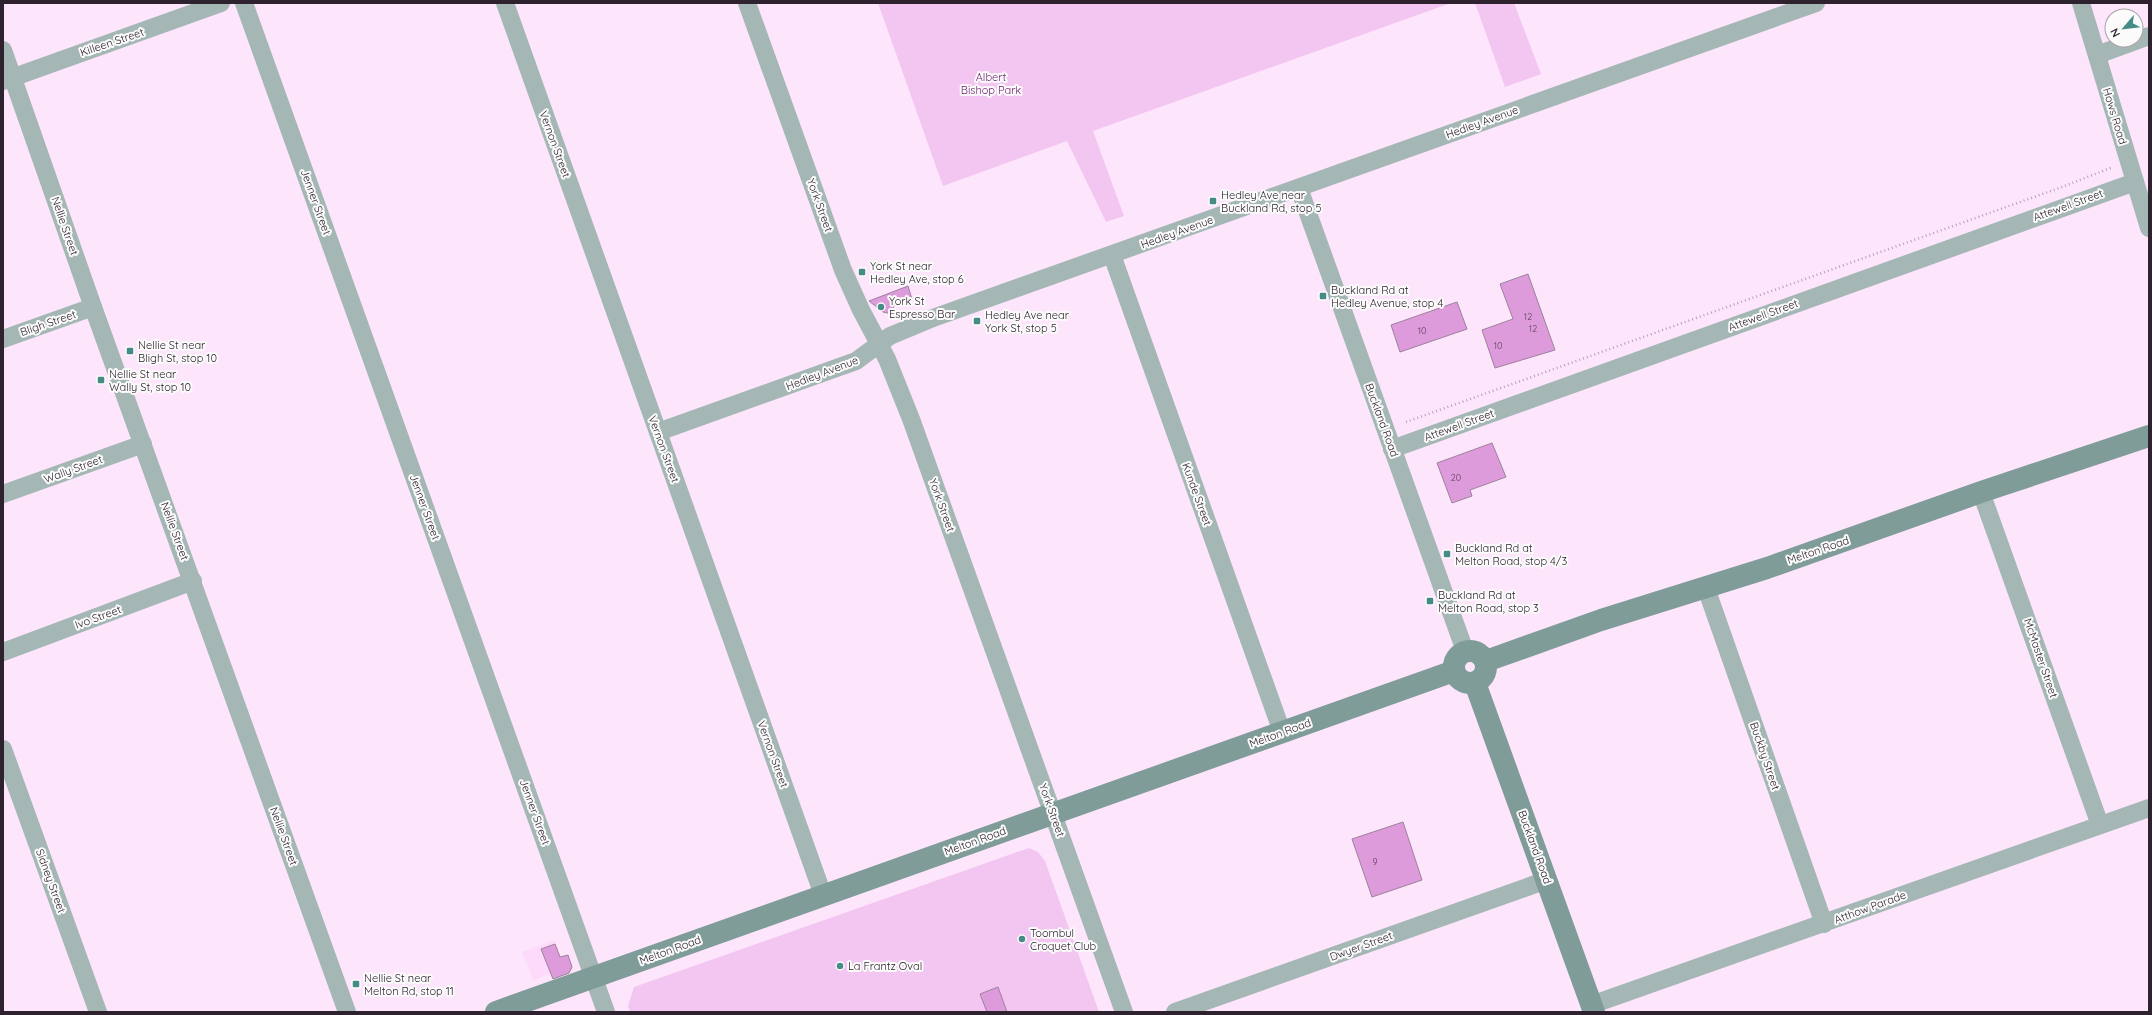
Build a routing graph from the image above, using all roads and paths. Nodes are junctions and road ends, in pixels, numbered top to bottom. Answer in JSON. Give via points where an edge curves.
{"nodes":[{"id":1,"x":221,"y":3,"type":"edge"},
{"id":2,"x":244,"y":3,"type":"edge"},
{"id":3,"x":505,"y":3,"type":"edge"},
{"id":4,"x":747,"y":3,"type":"edge"},
{"id":5,"x":1816,"y":3,"type":"edge"},
{"id":6,"x":2081,"y":3,"type":"edge"},
{"id":7,"x":2149,"y":36,"type":"edge"},
{"id":8,"x":3,"y":50,"type":"edge"},
{"id":9,"x":2097,"y":55,"type":"junction"},
{"id":10,"x":8,"y":79,"type":"edge"},
{"id":11,"x":2114,"y":167,"type":"dead end"},
{"id":12,"x":2135,"y":182,"type":"junction"},
{"id":13,"x":1299,"y":188,"type":"junction"},
{"id":14,"x":2149,"y":228,"type":"edge"},
{"id":15,"x":1112,"y":255,"type":"junction"},
{"id":16,"x":94,"y":308,"type":"junction"},
{"id":17,"x":3,"y":339,"type":"edge"},
{"id":18,"x":879,"y":343,"type":"junction"},
{"id":19,"x":1406,"y":422,"type":"dead end"},
{"id":20,"x":658,"y":432,"type":"junction"},
{"id":21,"x":2149,"y":436,"type":"edge"},
{"id":22,"x":143,"y":444,"type":"junction"},
{"id":23,"x":1392,"y":449,"type":"junction"},
{"id":24,"x":1981,"y":492,"type":"junction"},
{"id":25,"x":3,"y":494,"type":"edge"},
{"id":26,"x":193,"y":581,"type":"junction"},
{"id":27,"x":1706,"y":588,"type":"junction"},
{"id":28,"x":1465,"y":651,"type":"junction"},
{"id":29,"x":3,"y":652,"type":"edge"},
{"id":30,"x":1486,"y":661,"type":"junction"},
{"id":31,"x":1454,"y":671,"type":"junction"},
{"id":32,"x":1475,"y":683,"type":"junction"},
{"id":33,"x":1282,"y":732,"type":"junction"},
{"id":34,"x":3,"y":749,"type":"edge"},
{"id":35,"x":2149,"y":808,"type":"edge"},
{"id":36,"x":1053,"y":814,"type":"junction"},
{"id":37,"x":2100,"y":825,"type":"junction"},
{"id":38,"x":1547,"y":880,"type":"junction"},
{"id":39,"x":823,"y":896,"type":"junction"},
{"id":40,"x":1824,"y":924,"type":"junction"},
{"id":41,"x":594,"y":977,"type":"junction"},
{"id":42,"x":1592,"y":1009,"type":"edge"},
{"id":43,"x":98,"y":1012,"type":"edge"},
{"id":44,"x":347,"y":1012,"type":"edge"},
{"id":45,"x":496,"y":1012,"type":"edge"},
{"id":46,"x":606,"y":1012,"type":"edge"},
{"id":47,"x":1124,"y":1012,"type":"edge"},
{"id":48,"x":1175,"y":1012,"type":"edge"}],
"edges":[{"from":1,"to":10,"type":"street","name":"Killeen Street"},
{"from":2,"to":41,"type":"street","name":"Jenner Street"},
{"from":3,"to":20,"type":"street","name":"Vernon Street"},
{"from":4,"to":18,"type":"street","name":"York Street","via":[[843,270]]},
{"from":5,"to":13,"type":"street","name":"Hedley Avenue"},
{"from":6,"to":9,"type":"street","name":"Hows Road"},
{"from":7,"to":9,"type":"street"},
{"from":8,"to":10,"type":"street","name":"Nellie Street"},
{"from":9,"to":12,"type":"street","name":"Hows Road"},
{"from":10,"to":16,"type":"street","name":"Nellie Street"},
{"from":11,"to":19,"type":"path"},
{"from":12,"to":14,"type":"street","name":"Hows Road"},
{"from":12,"to":23,"type":"street","name":"Attewell Street"},
{"from":13,"to":15,"type":"street","name":"Hedley Avenue"},
{"from":13,"to":23,"type":"street","name":"Buckland Road"},
{"from":15,"to":18,"type":"street","name":"Hedley Avenue","via":[[933,318]]},
{"from":15,"to":33,"type":"street","name":"Kunde Street"},
{"from":16,"to":17,"type":"street","name":"Bligh Street"},
{"from":16,"to":22,"type":"street","name":"Nellie Street"},
{"from":18,"to":20,"type":"street","name":"Hedley Avenue","via":[[856,361]]},
{"from":18,"to":36,"type":"street","name":"York Street","via":[[897,381]]},
{"from":20,"to":39,"type":"street","name":"Vernon Street"},
{"from":21,"to":24,"type":"street","name":"Melton Road"},
{"from":22,"to":25,"type":"street","name":"Wally Street"},
{"from":22,"to":26,"type":"street","name":"Nellie Street"},
{"from":23,"to":28,"type":"street","name":"Buckland Road"},
{"from":24,"to":27,"type":"street","name":"Melton Road"},
{"from":24,"to":37,"type":"street","name":"McMaster Street"},
{"from":26,"to":29,"type":"street","name":"Ivo Street"},
{"from":26,"to":44,"type":"street","name":"Nellie Street"},
{"from":27,"to":30,"type":"street","name":"Melton Road","via":[[1601,620]]},
{"from":27,"to":40,"type":"street","name":"Buckby Street"},
{"from":28,"to":30,"type":"street","via":[[1479,653]]},
{"from":28,"to":31,"type":"street","via":[[1454,661]]},
{"from":30,"to":32,"type":"street","via":[[1486,671]]},
{"from":31,"to":32,"type":"street","via":[[1464,683]]},
{"from":31,"to":33,"type":"street","name":"Melton Road"},
{"from":32,"to":38,"type":"street","name":"Buckland Road"},
{"from":33,"to":36,"type":"street","name":"Melton Road"},
{"from":34,"to":43,"type":"street","name":"Sidney Street"},
{"from":35,"to":37,"type":"street","name":"Atthow Parade"},
{"from":36,"to":39,"type":"street","name":"Melton Road"},
{"from":36,"to":47,"type":"street","name":"York Street"},
{"from":37,"to":40,"type":"street","name":"Atthow Parade"},
{"from":38,"to":42,"type":"street","name":"Buckland Road"},
{"from":38,"to":48,"type":"street","name":"Dwyer Street"},
{"from":39,"to":41,"type":"street","name":"Melton Road"},
{"from":40,"to":42,"type":"street","name":"Atthow Parade"},
{"from":41,"to":45,"type":"street","name":"Melton Road"},
{"from":41,"to":46,"type":"street","name":"Jenner Street"}]}
